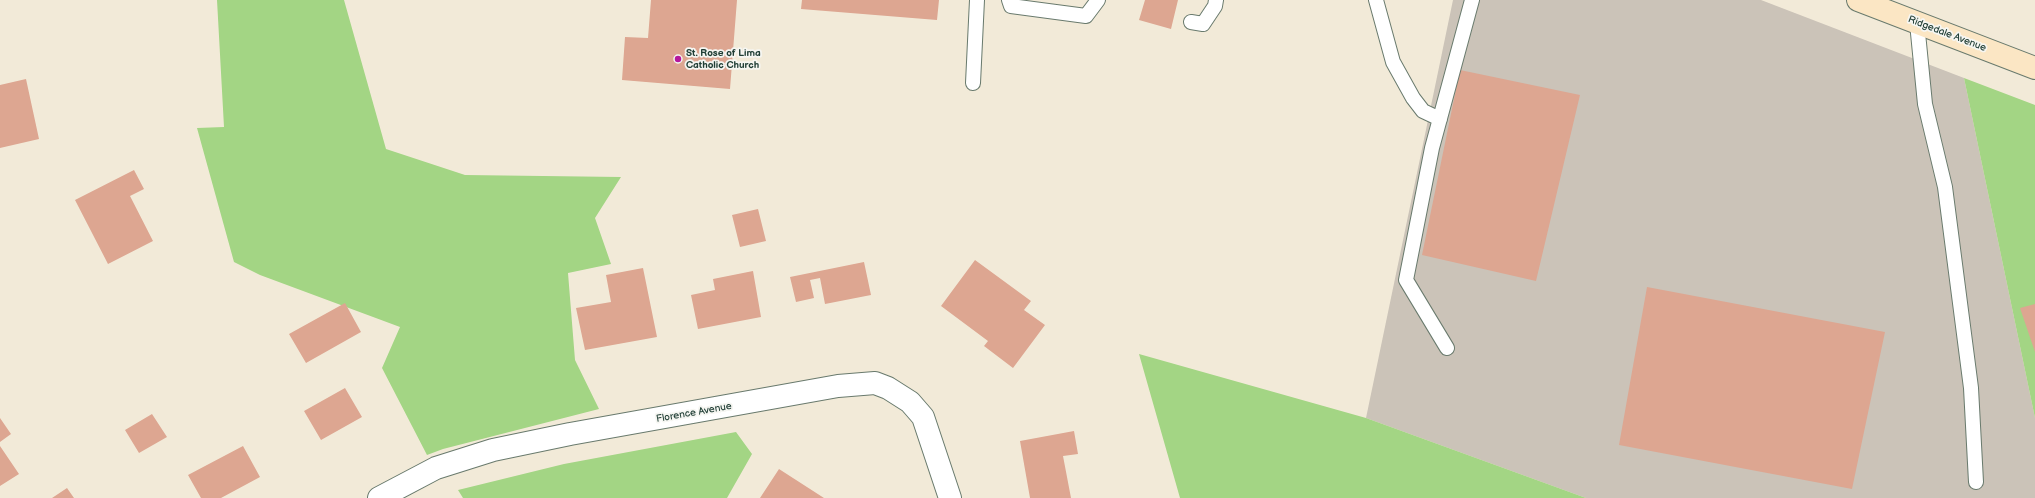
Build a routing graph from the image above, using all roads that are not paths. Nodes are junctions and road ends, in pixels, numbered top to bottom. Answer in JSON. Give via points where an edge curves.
{"nodes":[{"id":1,"x":977,"y":0,"type":"edge"},
{"id":2,"x":1009,"y":0,"type":"edge"},
{"id":3,"x":1098,"y":0,"type":"edge"},
{"id":4,"x":1216,"y":0,"type":"edge"},
{"id":5,"x":1376,"y":0,"type":"edge"},
{"id":6,"x":1472,"y":0,"type":"edge"},
{"id":7,"x":1858,"y":0,"type":"edge"},
{"id":8,"x":1192,"y":22,"type":"dead end"},
{"id":9,"x":1917,"y":23,"type":"junction"},
{"id":10,"x":2035,"y":68,"type":"edge"},
{"id":11,"x":973,"y":83,"type":"dead end"},
{"id":12,"x":1440,"y":119,"type":"junction"},
{"id":13,"x":1447,"y":348,"type":"dead end"},
{"id":14,"x":1976,"y":482,"type":"dead end"},
{"id":15,"x":379,"y":498,"type":"edge"},
{"id":16,"x":950,"y":498,"type":"edge"}],
"edges":[{"from":1,"to":11,"type":"lane"},
{"from":2,"to":3,"type":"lane","via":[[1011,6],[1086,16]]},
{"from":4,"to":8,"type":"lane","via":[[1203,24]]},
{"from":5,"to":12,"type":"lane","via":[[1393,62],[1423,111]]},
{"from":6,"to":12,"type":"lane"},
{"from":7,"to":9,"type":"main road","name":"Ridgedale Avenue"},
{"from":9,"to":10,"type":"main road","name":"Ridgedale Avenue"},
{"from":9,"to":14,"type":"lane","via":[[1925,104],[1945,187],[1971,388]]},
{"from":12,"to":13,"type":"lane","via":[[1406,280]]},
{"from":15,"to":16,"type":"street","name":"Florence Avenue","via":[[436,468],[493,450],[838,386],[875,383],[910,402],[923,417]]}]}
